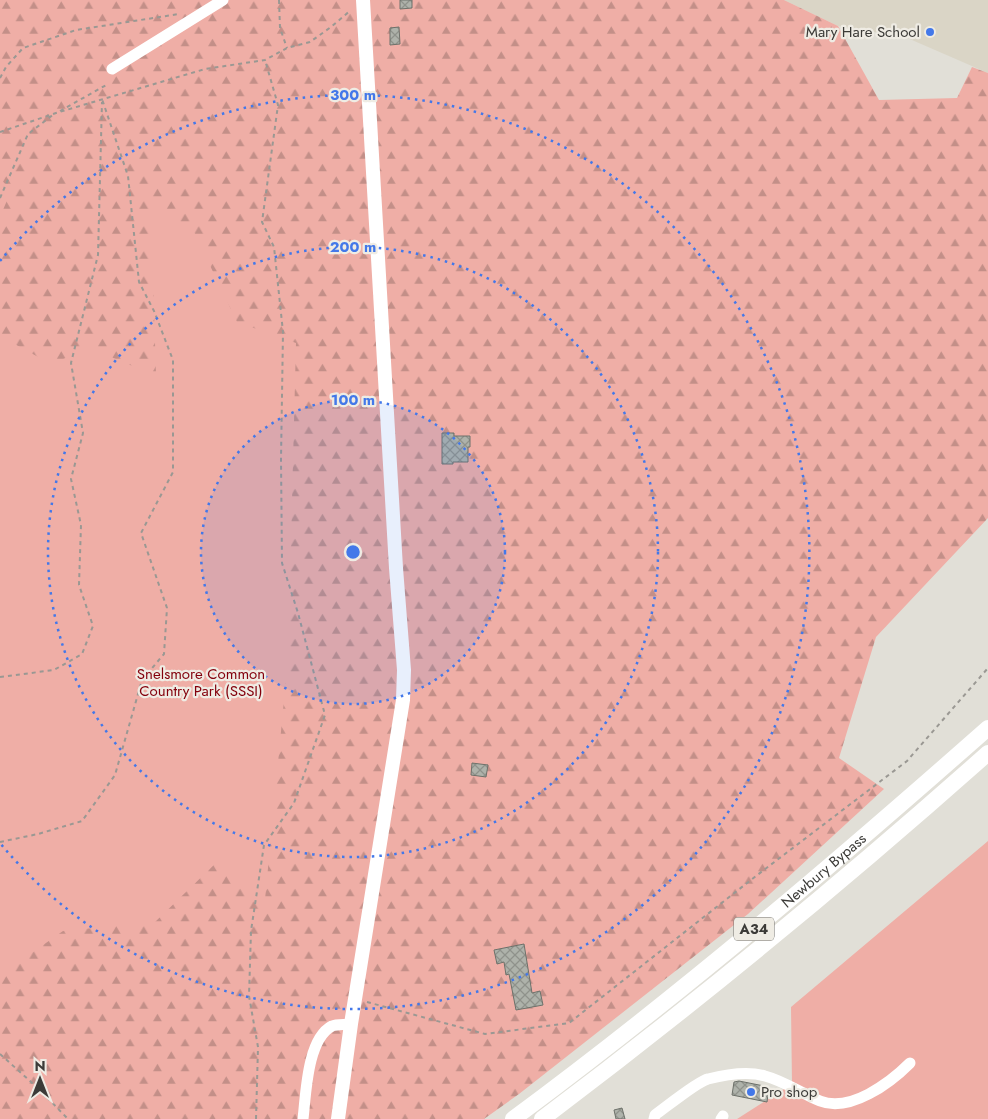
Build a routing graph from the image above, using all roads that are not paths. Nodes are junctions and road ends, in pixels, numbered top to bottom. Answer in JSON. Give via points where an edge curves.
{"nodes":[{"id":1,"x":223,"y":0,"type":"edge"},
{"id":2,"x":363,"y":1,"type":"edge"},
{"id":3,"x":112,"y":69,"type":"dead end"},
{"id":4,"x":988,"y":728,"type":"edge"},
{"id":5,"x":988,"y":753,"type":"edge"},
{"id":6,"x":351,"y":1024,"type":"junction"},
{"id":7,"x":910,"y":1063,"type":"dead end"},
{"id":8,"x":303,"y":1119,"type":"edge"},
{"id":9,"x":338,"y":1119,"type":"edge"},
{"id":10,"x":513,"y":1119,"type":"edge"},
{"id":11,"x":542,"y":1119,"type":"edge"},
{"id":12,"x":654,"y":1119,"type":"edge"}],
"edges":[{"from":1,"to":3,"type":"street"},
{"from":2,"to":6,"type":"main road","via":[[404,670],[403,700]]},
{"from":4,"to":10,"type":"highway","name":"Newbury Bypass","number":"A34","via":[[757,926]]},
{"from":5,"to":11,"type":"highway","name":"Newbury Bypass","number":"A34","via":[[773,938]]},
{"from":6,"to":8,"type":"street","via":[[333,1026],[319,1037],[312,1054]]},
{"from":6,"to":9,"type":"main road"},
{"from":7,"to":12,"type":"street","via":[[872,1092],[838,1103],[822,1102],[764,1075],[706,1079],[655,1115]]}]}
